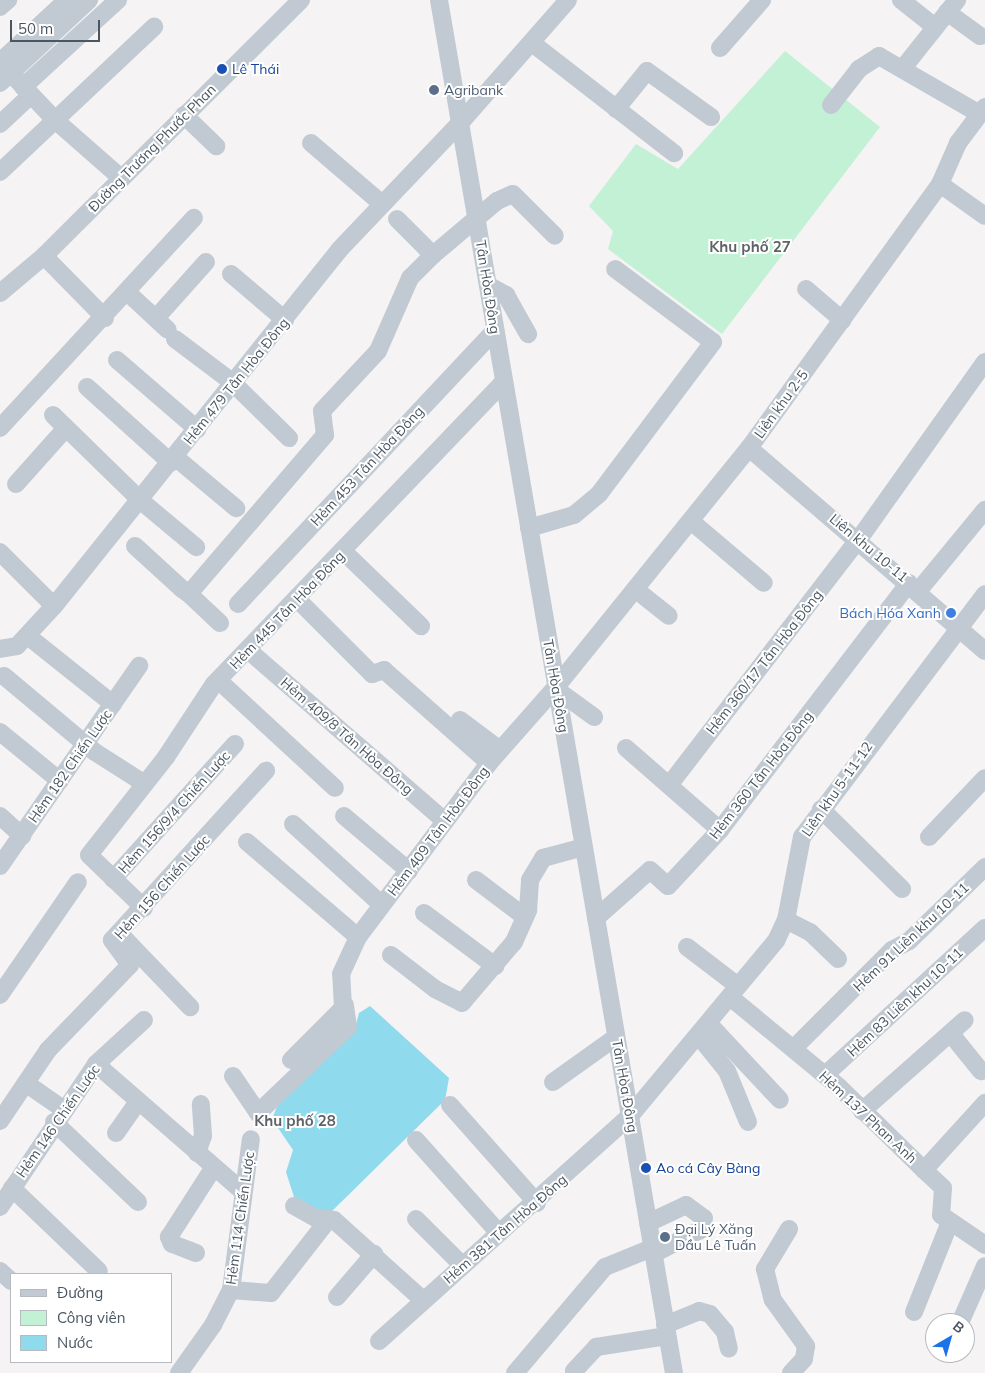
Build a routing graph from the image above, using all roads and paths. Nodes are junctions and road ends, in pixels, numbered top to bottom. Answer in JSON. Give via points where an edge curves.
{"nodes":[{"id":1,"x":8,"y":0,"type":"edge"},
{"id":2,"x":67,"y":0,"type":"edge"},
{"id":3,"x":89,"y":0,"type":"edge"},
{"id":4,"x":118,"y":0,"type":"edge"},
{"id":5,"x":301,"y":0,"type":"edge"},
{"id":6,"x":439,"y":0,"type":"edge"},
{"id":7,"x":568,"y":0,"type":"edge"},
{"id":8,"x":762,"y":0,"type":"edge"},
{"id":9,"x":901,"y":0,"type":"edge"},
{"id":10,"x":952,"y":6,"type":"edge"},
{"id":11,"x":0,"y":7,"type":"edge"},
{"id":12,"x":935,"y":27,"type":"junction"},
{"id":13,"x":154,"y":28,"type":"dead end"},
{"id":14,"x":980,"y":36,"type":"dead end"},
{"id":15,"x":532,"y":43,"type":"junction"},
{"id":16,"x":720,"y":48,"type":"dead end"},
{"id":17,"x":903,"y":68,"type":"junction"},
{"id":18,"x":3,"y":70,"type":"edge"},
{"id":19,"x":28,"y":91,"type":"junction"},
{"id":20,"x":831,"y":105,"type":"dead end"},
{"id":21,"x":616,"y":109,"type":"junction"},
{"id":22,"x":982,"y":110,"type":"edge"},
{"id":23,"x":184,"y":115,"type":"junction"},
{"id":24,"x":711,"y":117,"type":"dead end"},
{"id":25,"x":55,"y":120,"type":"junction"},
{"id":26,"x":461,"y":122,"type":"junction"},
{"id":27,"x":0,"y":124,"type":"edge"},
{"id":28,"x":311,"y":142,"type":"dead end"},
{"id":29,"x":216,"y":146,"type":"dead end"},
{"id":30,"x":674,"y":153,"type":"dead end"},
{"id":31,"x":0,"y":172,"type":"edge"},
{"id":32,"x":120,"y":178,"type":"junction"},
{"id":33,"x":940,"y":184,"type":"junction"},
{"id":34,"x":381,"y":203,"type":"junction"},
{"id":35,"x":476,"y":216,"type":"junction"},
{"id":36,"x":985,"y":216,"type":"edge"},
{"id":37,"x":194,"y":218,"type":"dead end"},
{"id":38,"x":397,"y":219,"type":"dead end"},
{"id":39,"x":555,"y":236,"type":"dead end"},
{"id":40,"x":433,"y":255,"type":"junction"},
{"id":41,"x":44,"y":256,"type":"junction"},
{"id":42,"x":206,"y":262,"type":"dead end"},
{"id":43,"x":615,"y":269,"type":"dead end"},
{"id":44,"x":230,"y":274,"type":"dead end"},
{"id":45,"x":488,"y":285,"type":"junction"},
{"id":46,"x":806,"y":289,"type":"dead end"},
{"id":47,"x":0,"y":293,"type":"edge"},
{"id":48,"x":128,"y":293,"type":"junction"},
{"id":49,"x":105,"y":318,"type":"junction"},
{"id":50,"x":285,"y":320,"type":"junction"},
{"id":51,"x":842,"y":320,"type":"junction"},
{"id":52,"x":167,"y":329,"type":"junction"},
{"id":53,"x":495,"y":330,"type":"junction"},
{"id":54,"x":528,"y":334,"type":"dead end"},
{"id":55,"x":117,"y":360,"type":"dead end"},
{"id":56,"x":985,"y":362,"type":"edge"},
{"id":57,"x":232,"y":382,"type":"junction"},
{"id":58,"x":504,"y":382,"type":"junction"},
{"id":59,"x":87,"y":388,"type":"dead end"},
{"id":60,"x":53,"y":415,"type":"dead end"},
{"id":61,"x":0,"y":428,"type":"edge"},
{"id":62,"x":66,"y":428,"type":"junction"},
{"id":63,"x":197,"y":429,"type":"junction"},
{"id":64,"x":289,"y":438,"type":"dead end"},
{"id":65,"x":750,"y":448,"type":"junction"},
{"id":66,"x":173,"y":460,"type":"junction"},
{"id":67,"x":16,"y":484,"type":"dead end"},
{"id":68,"x":141,"y":501,"type":"junction"},
{"id":69,"x":236,"y":508,"type":"dead end"},
{"id":70,"x":985,"y":510,"type":"edge"},
{"id":71,"x":692,"y":522,"type":"junction"},
{"id":72,"x":529,"y":528,"type":"junction"},
{"id":73,"x":859,"y":539,"type":"junction"},
{"id":74,"x":135,"y":546,"type":"dead end"},
{"id":75,"x":196,"y":547,"type":"dead end"},
{"id":76,"x":0,"y":552,"type":"edge"},
{"id":77,"x":344,"y":552,"type":"junction"},
{"id":78,"x":764,"y":583,"type":"dead end"},
{"id":79,"x":914,"y":587,"type":"junction"},
{"id":80,"x":635,"y":589,"type":"junction"},
{"id":81,"x":188,"y":593,"type":"junction"},
{"id":82,"x":985,"y":594,"type":"edge"},
{"id":83,"x":298,"y":600,"type":"junction"},
{"id":84,"x":238,"y":604,"type":"dead end"},
{"id":85,"x":54,"y":606,"type":"junction"},
{"id":86,"x":669,"y":616,"type":"dead end"},
{"id":87,"x":220,"y":623,"type":"dead end"},
{"id":88,"x":958,"y":624,"type":"junction"},
{"id":89,"x":421,"y":626,"type":"dead end"},
{"id":90,"x":34,"y":641,"type":"dead end"},
{"id":91,"x":8,"y":647,"type":"edge"},
{"id":92,"x":248,"y":650,"type":"junction"},
{"id":93,"x":985,"y":651,"type":"edge"},
{"id":94,"x":138,"y":666,"type":"dead end"},
{"id":95,"x":4,"y":676,"type":"dead end"},
{"id":96,"x":218,"y":680,"type":"junction"},
{"id":97,"x":557,"y":689,"type":"junction"},
{"id":98,"x":113,"y":704,"type":"junction"},
{"id":99,"x":594,"y":717,"type":"dead end"},
{"id":100,"x":460,"y":720,"type":"dead end"},
{"id":101,"x":0,"y":732,"type":"edge"},
{"id":102,"x":84,"y":744,"type":"junction"},
{"id":103,"x":235,"y":744,"type":"dead end"},
{"id":104,"x":626,"y":748,"type":"dead end"},
{"id":105,"x":500,"y":750,"type":"junction"},
{"id":106,"x":489,"y":763,"type":"junction"},
{"id":107,"x":266,"y":771,"type":"dead end"},
{"id":108,"x":985,"y":778,"type":"edge"},
{"id":109,"x":60,"y":781,"type":"junction"},
{"id":110,"x":145,"y":784,"type":"junction"},
{"id":111,"x":670,"y":784,"type":"junction"},
{"id":112,"x":335,"y":788,"type":"dead end"},
{"id":113,"x":821,"y":809,"type":"junction"},
{"id":114,"x":0,"y":816,"type":"edge"},
{"id":115,"x":344,"y":816,"type":"dead end"},
{"id":116,"x":445,"y":822,"type":"junction"},
{"id":117,"x":293,"y":824,"type":"dead end"},
{"id":118,"x":720,"y":830,"type":"junction"},
{"id":119,"x":22,"y":836,"type":"junction"},
{"id":120,"x":929,"y":837,"type":"dead end"},
{"id":121,"x":247,"y":842,"type":"dead end"},
{"id":122,"x":584,"y":847,"type":"junction"},
{"id":123,"x":0,"y":866,"type":"edge"},
{"id":124,"x":985,"y":868,"type":"edge"},
{"id":125,"x":409,"y":871,"type":"junction"},
{"id":126,"x":113,"y":879,"type":"junction"},
{"id":127,"x":476,"y":880,"type":"dead end"},
{"id":128,"x":78,"y":882,"type":"dead end"},
{"id":129,"x":902,"y":889,"type":"dead end"},
{"id":130,"x":382,"y":905,"type":"junction"},
{"id":131,"x":144,"y":908,"type":"junction"},
{"id":132,"x":424,"y":913,"type":"dead end"},
{"id":133,"x":525,"y":917,"type":"junction"},
{"id":134,"x":596,"y":918,"type":"junction"},
{"id":135,"x":786,"y":920,"type":"junction"},
{"id":136,"x":985,"y":928,"type":"edge"},
{"id":137,"x":119,"y":934,"type":"junction"},
{"id":138,"x":358,"y":937,"type":"junction"},
{"id":139,"x":687,"y":947,"type":"dead end"},
{"id":140,"x":391,"y":955,"type":"dead end"},
{"id":141,"x":838,"y":959,"type":"dead end"},
{"id":142,"x":495,"y":966,"type":"junction"},
{"id":143,"x":734,"y":991,"type":"junction"},
{"id":144,"x":0,"y":995,"type":"edge"},
{"id":145,"x":345,"y":1004,"type":"junction"},
{"id":146,"x":190,"y":1007,"type":"dead end"},
{"id":147,"x":144,"y":1020,"type":"dead end"},
{"id":148,"x":965,"y":1020,"type":"dead end"},
{"id":149,"x":703,"y":1029,"type":"junction"},
{"id":150,"x":950,"y":1034,"type":"junction"},
{"id":151,"x":616,"y":1037,"type":"junction"},
{"id":152,"x":794,"y":1048,"type":"junction"},
{"id":153,"x":291,"y":1060,"type":"dead end"},
{"id":154,"x":96,"y":1064,"type":"junction"},
{"id":155,"x":981,"y":1071,"type":"dead end"},
{"id":156,"x":825,"y":1075,"type":"junction"},
{"id":157,"x":234,"y":1076,"type":"dead end"},
{"id":158,"x":554,"y":1082,"type":"dead end"},
{"id":159,"x":27,"y":1084,"type":"junction"},
{"id":160,"x":780,"y":1100,"type":"dead end"},
{"id":161,"x":138,"y":1101,"type":"junction"},
{"id":162,"x":985,"y":1103,"type":"edge"},
{"id":163,"x":201,"y":1104,"type":"dead end"},
{"id":164,"x":450,"y":1105,"type":"dead end"},
{"id":165,"x":862,"y":1111,"type":"junction"},
{"id":166,"x":59,"y":1116,"type":"junction"},
{"id":167,"x":630,"y":1116,"type":"junction"},
{"id":168,"x":0,"y":1121,"type":"edge"},
{"id":169,"x":748,"y":1122,"type":"dead end"},
{"id":170,"x":116,"y":1132,"type":"dead end"},
{"id":171,"x":252,"y":1139,"type":"dead end"},
{"id":172,"x":416,"y":1140,"type":"dead end"},
{"id":173,"x":197,"y":1153,"type":"junction"},
{"id":174,"x":214,"y":1167,"type":"junction"},
{"id":175,"x":924,"y":1170,"type":"junction"},
{"id":176,"x":12,"y":1188,"type":"junction"},
{"id":177,"x":242,"y":1192,"type":"junction"},
{"id":178,"x":138,"y":1202,"type":"dead end"},
{"id":179,"x":537,"y":1203,"type":"junction"},
{"id":180,"x":294,"y":1206,"type":"dead end"},
{"id":181,"x":0,"y":1207,"type":"edge"},
{"id":182,"x":416,"y":1219,"type":"dead end"},
{"id":183,"x":328,"y":1220,"type":"junction"},
{"id":184,"x":950,"y":1222,"type":"junction"},
{"id":185,"x":648,"y":1223,"type":"junction"},
{"id":186,"x":789,"y":1229,"type":"dead end"},
{"id":187,"x":498,"y":1232,"type":"junction"},
{"id":188,"x":983,"y":1239,"type":"edge"},
{"id":189,"x":653,"y":1251,"type":"junction"},
{"id":190,"x":196,"y":1253,"type":"dead end"},
{"id":191,"x":374,"y":1254,"type":"junction"},
{"id":192,"x":463,"y":1266,"type":"junction"},
{"id":193,"x":985,"y":1266,"type":"edge"},
{"id":194,"x":0,"y":1271,"type":"edge"},
{"id":195,"x":99,"y":1271,"type":"dead end"},
{"id":196,"x":10,"y":1280,"type":"edge"},
{"id":197,"x":231,"y":1290,"type":"junction"},
{"id":198,"x":337,"y":1297,"type":"dead end"},
{"id":199,"x":423,"y":1300,"type":"junction"},
{"id":200,"x":914,"y":1312,"type":"dead end"},
{"id":201,"x":964,"y":1313,"type":"edge"},
{"id":202,"x":666,"y":1330,"type":"junction"},
{"id":203,"x":379,"y":1341,"type":"dead end"},
{"id":204,"x":730,"y":1348,"type":"dead end"},
{"id":205,"x":574,"y":1371,"type":"dead end"},
{"id":206,"x":179,"y":1373,"type":"edge"},
{"id":207,"x":515,"y":1373,"type":"edge"},
{"id":208,"x":674,"y":1373,"type":"edge"},
{"id":209,"x":791,"y":1373,"type":"edge"}],
"edges":[{"from":1,"to":11,"type":"street"},
{"from":2,"to":18,"type":"street"},
{"from":3,"to":18,"type":"street"},
{"from":4,"to":19,"type":"street"},
{"from":5,"to":23,"type":"street","name":"Đường Trương Phước Phan"},
{"from":6,"to":26,"type":"street","name":"Tân Hòa Đông"},
{"from":7,"to":15,"type":"street","name":"Hẻm 479 Tân Hòa Đông"},
{"from":8,"to":16,"type":"street"},
{"from":9,"to":12,"type":"street"},
{"from":10,"to":12,"type":"street"},
{"from":10,"to":14,"type":"street"},
{"from":12,"to":17,"type":"street"},
{"from":13,"to":25,"type":"street"},
{"from":15,"to":21,"type":"street"},
{"from":15,"to":26,"type":"street","name":"Hẻm 479 Tân Hòa Đông"},
{"from":17,"to":20,"type":"street","via":[[887,58],[870,61]]},
{"from":17,"to":22,"type":"street"},
{"from":18,"to":19,"type":"street"},
{"from":19,"to":25,"type":"street"},
{"from":19,"to":27,"type":"street"},
{"from":21,"to":24,"type":"street","via":[[647,70]]},
{"from":21,"to":30,"type":"street"},
{"from":22,"to":33,"type":"street","name":"Liên khu 2-5","via":[[958,144]]},
{"from":23,"to":29,"type":"street"},
{"from":23,"to":32,"type":"street","name":"Đường Trương Phước Phan"},
{"from":25,"to":31,"type":"street"},
{"from":25,"to":32,"type":"street"},
{"from":26,"to":34,"type":"street","name":"Hẻm 479 Tân Hòa Đông"},
{"from":26,"to":35,"type":"street","name":"Tân Hòa Đông"},
{"from":28,"to":34,"type":"street"},
{"from":32,"to":41,"type":"street","name":"Đường Trương Phước Phan"},
{"from":33,"to":36,"type":"street"},
{"from":33,"to":51,"type":"street","name":"Liên khu 2-5"},
{"from":34,"to":50,"type":"street","name":"Hẻm 479 Tân Hòa Đông"},
{"from":35,"to":39,"type":"street","via":[[513,194]]},
{"from":35,"to":40,"type":"street"},
{"from":35,"to":45,"type":"street","name":"Tân Hòa Đông"},
{"from":37,"to":48,"type":"street"},
{"from":38,"to":40,"type":"street"},
{"from":40,"to":81,"type":"street","via":[[410,278],[378,351],[322,411],[325,435]]},
{"from":41,"to":47,"type":"street","name":"Đường Trương Phước Phan"},
{"from":41,"to":49,"type":"street"},
{"from":42,"to":52,"type":"street"},
{"from":43,"to":72,"type":"street","via":[[713,342],[599,494],[574,515]]},
{"from":44,"to":50,"type":"street"},
{"from":45,"to":53,"type":"street","name":"Tân Hòa Đông"},
{"from":45,"to":54,"type":"street","via":[[506,294]]},
{"from":46,"to":51,"type":"street"},
{"from":48,"to":49,"type":"street"},
{"from":48,"to":52,"type":"street"},
{"from":49,"to":61,"type":"street"},
{"from":50,"to":57,"type":"street","name":"Hẻm 479 Tân Hòa Đông"},
{"from":51,"to":65,"type":"street","name":"Liên khu 2-5"},
{"from":52,"to":57,"type":"street"},
{"from":53,"to":58,"type":"street","name":"Tân Hòa Đông"},
{"from":53,"to":84,"type":"street","name":"Hẻm 453 Tân Hòa Đông"},
{"from":55,"to":63,"type":"street"},
{"from":56,"to":73,"type":"street","name":"Hẻm 360/17 Tân Hòa Đông"},
{"from":57,"to":63,"type":"street","name":"Hẻm 479 Tân Hòa Đông"},
{"from":57,"to":64,"type":"street"},
{"from":58,"to":72,"type":"street","name":"Tân Hòa Đông"},
{"from":58,"to":77,"type":"street","name":"Hẻm 445 Tân Hòa Đông"},
{"from":59,"to":66,"type":"street"},
{"from":60,"to":62,"type":"street"},
{"from":62,"to":67,"type":"street"},
{"from":62,"to":68,"type":"street"},
{"from":63,"to":66,"type":"street","name":"Hẻm 479 Tân Hòa Đông"},
{"from":65,"to":71,"type":"street","name":"Liên khu 2-5"},
{"from":65,"to":73,"type":"street","name":"Liên khu 10-11"},
{"from":66,"to":68,"type":"street","name":"Hẻm 479 Tân Hòa Đông"},
{"from":66,"to":69,"type":"street"},
{"from":68,"to":75,"type":"street"},
{"from":68,"to":85,"type":"street","name":"Hẻm 479 Tân Hòa Đông"},
{"from":70,"to":79,"type":"street","name":"Hẻm 360 Tân Hòa Đông"},
{"from":71,"to":78,"type":"street"},
{"from":71,"to":80,"type":"street","name":"Liên khu 2-5"},
{"from":72,"to":97,"type":"street","name":"Tân Hòa Đông"},
{"from":73,"to":79,"type":"street","name":"Liên khu 10-11"},
{"from":73,"to":111,"type":"street","name":"Hẻm 360/17 Tân Hòa Đông"},
{"from":74,"to":81,"type":"street"},
{"from":76,"to":85,"type":"street"},
{"from":77,"to":83,"type":"street","name":"Hẻm 445 Tân Hòa Đông"},
{"from":77,"to":89,"type":"street"},
{"from":79,"to":88,"type":"street","name":"Liên khu 10-11"},
{"from":79,"to":118,"type":"street","name":"Hẻm 360 Tân Hòa Đông"},
{"from":80,"to":86,"type":"street"},
{"from":80,"to":97,"type":"street","name":"Liên khu 2-5"},
{"from":81,"to":87,"type":"street"},
{"from":82,"to":88,"type":"street","name":"Liên khu 5-11-12"},
{"from":83,"to":92,"type":"street","name":"Hẻm 445 Tân Hòa Đông"},
{"from":83,"to":106,"type":"street","via":[[372,674],[384,670]]},
{"from":85,"to":91,"type":"street","name":"Hẻm 479 Tân Hòa Đông"},
{"from":88,"to":93,"type":"street","name":"Liên khu 10-11"},
{"from":88,"to":113,"type":"street","name":"Liên khu 5-11-12"},
{"from":90,"to":98,"type":"street"},
{"from":92,"to":96,"type":"street","name":"Hẻm 445 Tân Hòa Đông"},
{"from":92,"to":116,"type":"street","name":"Hẻm 409/8 Tân Hòa Đông"},
{"from":94,"to":98,"type":"street","name":"Hẻm 182 Chiến Lược"},
{"from":95,"to":102,"type":"street"},
{"from":96,"to":110,"type":"street","name":"Hẻm 445 Tân Hòa Đông"},
{"from":96,"to":112,"type":"street"},
{"from":97,"to":99,"type":"street"},
{"from":97,"to":105,"type":"street","name":"Hẻm 409 Tân Hòa Đông"},
{"from":97,"to":122,"type":"street","name":"Tân Hòa Đông"},
{"from":98,"to":102,"type":"street","name":"Hẻm 182 Chiến Lược"},
{"from":100,"to":105,"type":"street"},
{"from":101,"to":109,"type":"street"},
{"from":102,"to":109,"type":"street","name":"Hẻm 182 Chiến Lược"},
{"from":102,"to":110,"type":"street"},
{"from":103,"to":126,"type":"street","name":"Hẻm 156/9/4 Chiến Lược"},
{"from":104,"to":111,"type":"street"},
{"from":105,"to":106,"type":"street","name":"Hẻm 409 Tân Hòa Đông"},
{"from":106,"to":116,"type":"street","name":"Hẻm 409 Tân Hòa Đông"},
{"from":107,"to":131,"type":"street","name":"Hẻm 156 Chiến Lược"},
{"from":108,"to":120,"type":"street"},
{"from":109,"to":119,"type":"street","name":"Hẻm 182 Chiến Lược"},
{"from":110,"to":126,"type":"street","name":"Hẻm 445 Tân Hòa Đông","via":[[89,855]]},
{"from":111,"to":118,"type":"street"},
{"from":113,"to":129,"type":"street"},
{"from":113,"to":135,"type":"street","name":"Liên khu 5-11-12","via":[[802,837]]},
{"from":114,"to":119,"type":"street"},
{"from":115,"to":125,"type":"street"},
{"from":116,"to":125,"type":"street","name":"Hẻm 409 Tân Hòa Đông"},
{"from":117,"to":130,"type":"street"},
{"from":118,"to":134,"type":"street","name":"Hẻm 360 Tân Hòa Đông","via":[[668,886],[650,870]]},
{"from":119,"to":123,"type":"street","name":"Hẻm 182 Chiến Lược"},
{"from":121,"to":138,"type":"street"},
{"from":122,"to":133,"type":"street","via":[[543,858],[530,880]]},
{"from":122,"to":134,"type":"street","name":"Tân Hòa Đông"},
{"from":124,"to":152,"type":"street","name":"Hẻm 91 Liên khu 10-11","via":[[909,941],[892,950]]},
{"from":125,"to":130,"type":"street","name":"Hẻm 409 Tân Hòa Đông"},
{"from":126,"to":131,"type":"street"},
{"from":127,"to":133,"type":"street"},
{"from":128,"to":144,"type":"street"},
{"from":130,"to":138,"type":"street","name":"Hẻm 409 Tân Hòa Đông"},
{"from":131,"to":137,"type":"street","name":"Hẻm 156 Chiến Lược"},
{"from":132,"to":142,"type":"street"},
{"from":133,"to":142,"type":"street","via":[[514,942]]},
{"from":134,"to":151,"type":"street","name":"Tân Hòa Đông"},
{"from":135,"to":141,"type":"street","via":[[810,932]]},
{"from":135,"to":143,"type":"street","name":"Liên khu 5-11-12","via":[[776,941]]},
{"from":136,"to":156,"type":"street","name":"Hẻm 83 Liên khu 10-11"},
{"from":137,"to":146,"type":"street"},
{"from":137,"to":159,"type":"street","name":"Hẻm 156 Chiến Lược","via":[[112,940],[130,965],[48,1050]]},
{"from":138,"to":145,"type":"street","name":"Hẻm 409 Tân Hòa Đông","via":[[341,974]]},
{"from":139,"to":143,"type":"street","name":"Hẻm 137 Phan Anh"},
{"from":140,"to":142,"type":"street","via":[[435,989],[462,1003]]},
{"from":143,"to":149,"type":"street","name":"Liên khu 5-11-12"},
{"from":143,"to":152,"type":"street","name":"Hẻm 137 Phan Anh"},
{"from":145,"to":153,"type":"street"},
{"from":145,"to":157,"type":"street","name":"Hẻm 409 Tân Hòa Đông","via":[[348,1027],[258,1113]]},
{"from":147,"to":154,"type":"street","name":"Hẻm 146 Chiến Lược"},
{"from":148,"to":150,"type":"street"},
{"from":149,"to":160,"type":"street"},
{"from":149,"to":167,"type":"street","name":"Liên khu 5-11-12"},
{"from":149,"to":169,"type":"street","via":[[727,1071]]},
{"from":150,"to":155,"type":"street"},
{"from":150,"to":165,"type":"street"},
{"from":151,"to":158,"type":"street"},
{"from":151,"to":167,"type":"street","name":"Tân Hòa Đông"},
{"from":152,"to":156,"type":"street","name":"Hẻm 137 Phan Anh"},
{"from":154,"to":161,"type":"street"},
{"from":154,"to":166,"type":"street","name":"Hẻm 146 Chiến Lược"},
{"from":156,"to":165,"type":"street","name":"Hẻm 137 Phan Anh"},
{"from":159,"to":166,"type":"street"},
{"from":159,"to":168,"type":"street","name":"Hẻm 156 Chiến Lược"},
{"from":161,"to":170,"type":"street"},
{"from":161,"to":173,"type":"street"},
{"from":162,"to":175,"type":"street"},
{"from":163,"to":173,"type":"street","via":[[203,1136]]},
{"from":164,"to":179,"type":"street"},
{"from":165,"to":175,"type":"street","name":"Hẻm 137 Phan Anh"},
{"from":166,"to":176,"type":"street","name":"Hẻm 146 Chiến Lược"},
{"from":166,"to":178,"type":"street"},
{"from":167,"to":179,"type":"street","name":"Hẻm 381 Tân Hòa Đông"},
{"from":167,"to":185,"type":"street","name":"Tân Hòa Đông"},
{"from":171,"to":177,"type":"street","name":"Hẻm 114 Chiến Lược"},
{"from":172,"to":187,"type":"street"},
{"from":173,"to":174,"type":"street"},
{"from":174,"to":177,"type":"street"},
{"from":174,"to":190,"type":"street","via":[[169,1237],[172,1244]]},
{"from":175,"to":184,"type":"street","name":"Hẻm 137 Phan Anh","via":[[943,1188],[941,1215]]},
{"from":176,"to":181,"type":"street","name":"Hẻm 146 Chiến Lược"},
{"from":176,"to":195,"type":"street"},
{"from":177,"to":197,"type":"street","name":"Hẻm 114 Chiến Lược"},
{"from":179,"to":187,"type":"street","name":"Hẻm 381 Tân Hòa Đông"},
{"from":180,"to":183,"type":"street"},
{"from":182,"to":192,"type":"street"},
{"from":183,"to":191,"type":"street"},
{"from":183,"to":197,"type":"street","via":[[271,1294]]},
{"from":184,"to":188,"type":"street"},
{"from":184,"to":200,"type":"street"},
{"from":185,"to":189,"type":"street","name":"Tân Hòa Đông"},
{"from":185,"to":189,"type":"street","via":[[686,1205],[704,1218],[700,1230]]},
{"from":186,"to":209,"type":"street","via":[[765,1269],[773,1300],[806,1346],[804,1359]]},
{"from":187,"to":192,"type":"street","name":"Hẻm 381 Tân Hòa Đông"},
{"from":189,"to":202,"type":"street","name":"Tân Hòa Đông"},
{"from":189,"to":207,"type":"street","via":[[604,1267]]},
{"from":191,"to":198,"type":"street"},
{"from":191,"to":199,"type":"street"},
{"from":192,"to":199,"type":"street","name":"Hẻm 381 Tân Hòa Đông"},
{"from":193,"to":201,"type":"street"},
{"from":194,"to":196,"type":"street"},
{"from":197,"to":206,"type":"street","name":"Hẻm 114 Chiến Lược","via":[[213,1325]]},
{"from":199,"to":203,"type":"street","name":"Hẻm 381 Tân Hòa Đông"},
{"from":202,"to":204,"type":"street","via":[[699,1311],[710,1314],[725,1332]]},
{"from":202,"to":205,"type":"street","via":[[596,1347]]},
{"from":202,"to":208,"type":"street","name":"Tân Hòa Đông"}]}
